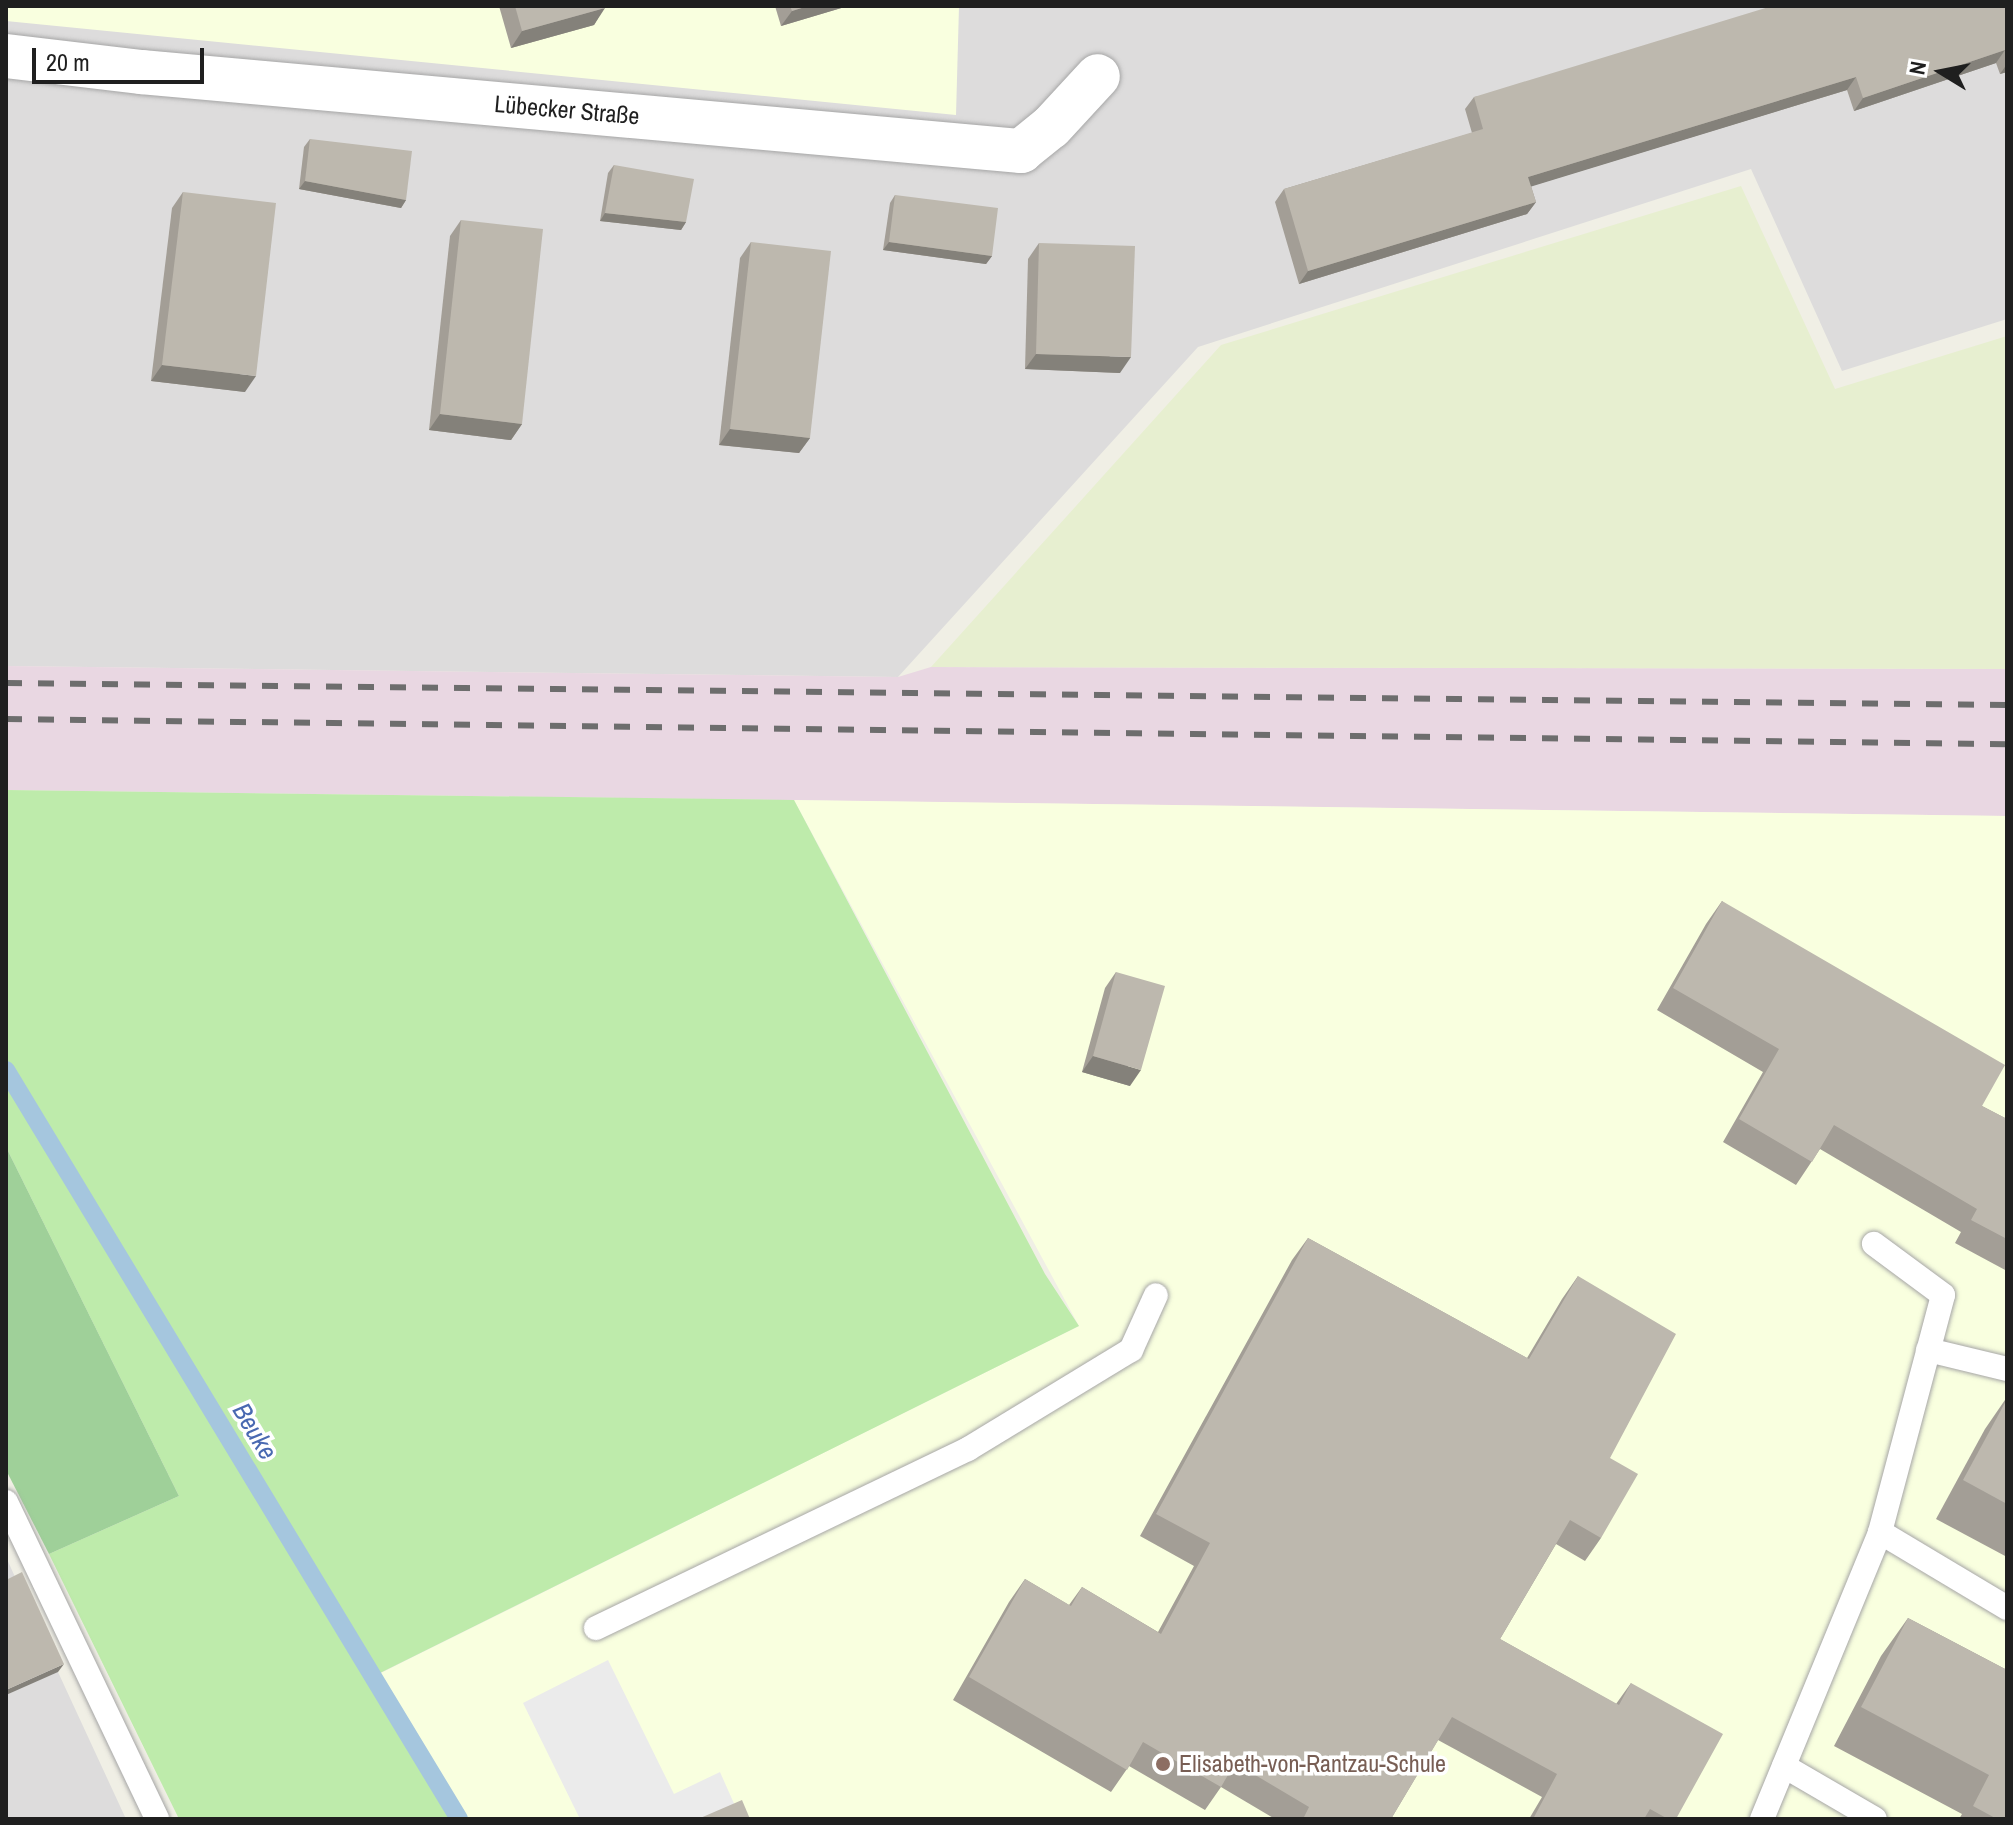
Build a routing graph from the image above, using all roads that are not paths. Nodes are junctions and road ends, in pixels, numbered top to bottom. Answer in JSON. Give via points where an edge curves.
{"nodes":[{"id":1,"x":6,"y":56,"type":"edge"},
{"id":2,"x":1098,"y":76,"type":"dead end"},
{"id":3,"x":1874,"y":1244,"type":"dead end"},
{"id":4,"x":1156,"y":1295,"type":"dead end"},
{"id":5,"x":1928,"y":1350,"type":"junction"},
{"id":6,"x":2007,"y":1369,"type":"edge"},
{"id":7,"x":6,"y":1502,"type":"edge"},
{"id":8,"x":1880,"y":1532,"type":"junction"},
{"id":9,"x":2007,"y":1608,"type":"edge"},
{"id":10,"x":596,"y":1628,"type":"dead end"},
{"id":11,"x":1784,"y":1766,"type":"junction"},
{"id":12,"x":157,"y":1819,"type":"edge"},
{"id":13,"x":1762,"y":1819,"type":"edge"},
{"id":14,"x":1875,"y":1819,"type":"edge"}],
"edges":[{"from":1,"to":2,"type":"street","name":"Lübecker Straße","via":[[1021,151]]},
{"from":3,"to":5,"type":"lane","via":[[1943,1295]]},
{"from":4,"to":10,"type":"lane","via":[[1131,1350],[968,1449]]},
{"from":5,"to":6,"type":"lane"},
{"from":5,"to":8,"type":"lane"},
{"from":7,"to":12,"type":"lane"},
{"from":8,"to":9,"type":"lane"},
{"from":8,"to":11,"type":"lane"},
{"from":11,"to":13,"type":"lane"},
{"from":11,"to":14,"type":"lane"}]}
